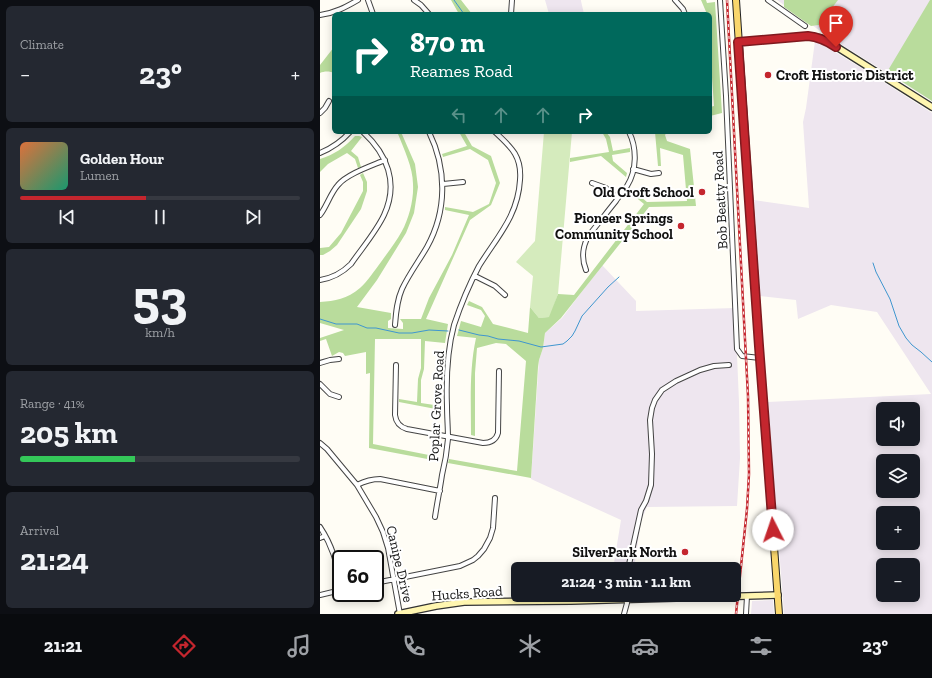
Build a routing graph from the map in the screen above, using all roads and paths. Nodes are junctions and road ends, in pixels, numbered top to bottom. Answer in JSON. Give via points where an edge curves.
{"nodes":[{"id":1,"x":358,"y":0,"type":"edge"},
{"id":2,"x":368,"y":0,"type":"edge"},
{"id":3,"x":414,"y":0,"type":"edge"},
{"id":4,"x":512,"y":0,"type":"edge"},
{"id":5,"x":675,"y":0,"type":"edge"},
{"id":6,"x":720,"y":0,"type":"edge"},
{"id":7,"x":736,"y":0,"type":"edge"},
{"id":8,"x":768,"y":0,"type":"edge"},
{"id":9,"x":335,"y":12,"type":"edge"},
{"id":10,"x":372,"y":12,"type":"edge"},
{"id":11,"x":427,"y":12,"type":"edge"},
{"id":12,"x":510,"y":12,"type":"edge"},
{"id":13,"x":684,"y":12,"type":"edge"},
{"id":14,"x":332,"y":13,"type":"edge"},
{"id":15,"x":320,"y":14,"type":"edge"},
{"id":16,"x":804,"y":26,"type":"dead end"},
{"id":17,"x":738,"y":42,"type":"junction"},
{"id":18,"x":329,"y":101,"type":"dead end"},
{"id":19,"x":932,"y":107,"type":"edge"},
{"id":20,"x":320,"y":113,"type":"edge"},
{"id":21,"x":348,"y":134,"type":"edge"},
{"id":22,"x":365,"y":134,"type":"edge"},
{"id":23,"x":430,"y":134,"type":"edge"},
{"id":24,"x":497,"y":134,"type":"edge"},
{"id":25,"x":630,"y":134,"type":"edge"},
{"id":26,"x":320,"y":153,"type":"edge"},
{"id":27,"x":385,"y":160,"type":"junction"},
{"id":28,"x":633,"y":169,"type":"junction"},
{"id":29,"x":659,"y":173,"type":"dead end"},
{"id":30,"x":463,"y":182,"type":"dead end"},
{"id":31,"x":592,"y":183,"type":"dead end"},
{"id":32,"x":443,"y":184,"type":"junction"},
{"id":33,"x":618,"y":198,"type":"junction"},
{"id":34,"x":320,"y":215,"type":"edge"},
{"id":35,"x":586,"y":270,"type":"dead end"},
{"id":36,"x":475,"y":276,"type":"junction"},
{"id":37,"x":320,"y":280,"type":"edge"},
{"id":38,"x":505,"y":295,"type":"dead end"},
{"id":39,"x":395,"y":325,"type":"dead end"},
{"id":40,"x":760,"y":358,"type":"junction"},
{"id":41,"x":340,"y":359,"type":"dead end"},
{"id":42,"x":320,"y":363,"type":"edge"},
{"id":43,"x":396,"y":365,"type":"dead end"},
{"id":44,"x":729,"y":365,"type":"dead end"},
{"id":45,"x":499,"y":371,"type":"dead end"},
{"id":46,"x":320,"y":384,"type":"edge"},
{"id":47,"x":339,"y":396,"type":"dead end"},
{"id":48,"x":448,"y":436,"type":"junction"},
{"id":49,"x":320,"y":443,"type":"edge"},
{"id":50,"x":357,"y":485,"type":"junction"},
{"id":51,"x":440,"y":491,"type":"junction"},
{"id":52,"x":495,"y":498,"type":"dead end"},
{"id":53,"x":435,"y":517,"type":"dead end"},
{"id":54,"x":320,"y":527,"type":"edge"},
{"id":55,"x":325,"y":536,"type":"junction"},
{"id":56,"x":320,"y":538,"type":"edge"},
{"id":57,"x":332,"y":550,"type":"edge"},
{"id":58,"x":630,"y":562,"type":"edge"},
{"id":59,"x":394,"y":579,"type":"junction"},
{"id":60,"x":384,"y":581,"type":"edge"},
{"id":61,"x":332,"y":592,"type":"edge"},
{"id":62,"x":320,"y":595,"type":"edge"},
{"id":63,"x":778,"y":595,"type":"junction"},
{"id":64,"x":741,"y":596,"type":"edge"},
{"id":65,"x":747,"y":596,"type":"junction"},
{"id":66,"x":511,"y":601,"type":"edge"},
{"id":67,"x":626,"y":602,"type":"edge"},
{"id":68,"x":399,"y":614,"type":"edge"},
{"id":69,"x":624,"y":614,"type":"edge"},
{"id":70,"x":746,"y":614,"type":"edge"},
{"id":71,"x":779,"y":614,"type":"edge"}],
"edges":[{"from":1,"to":9,"type":"street"},
{"from":2,"to":10,"type":"street"},
{"from":3,"to":11,"type":"street"},
{"from":4,"to":12,"type":"street"},
{"from":5,"to":13,"type":"street"},
{"from":6,"to":40,"type":"street","name":"Bob Beatty Road","via":[[737,349],[742,356]]},
{"from":7,"to":17,"type":"main road"},
{"from":8,"to":16,"type":"street"},
{"from":14,"to":15,"type":"street"},
{"from":17,"to":19,"type":"main road","via":[[808,36],[821,38]]},
{"from":17,"to":40,"type":"main road"},
{"from":18,"to":20,"type":"street"},
{"from":21,"to":26,"type":"street","via":[[339,143]]},
{"from":22,"to":27,"type":"street","via":[[377,146]]},
{"from":23,"to":32,"type":"street","via":[[438,154]]},
{"from":24,"to":36,"type":"street","name":"Poplar Grove Road","via":[[518,158],[518,198],[509,221]]},
{"from":25,"to":28,"type":"street","via":[[634,150]]},
{"from":27,"to":34,"type":"street","via":[[348,176],[333,191]]},
{"from":27,"to":37,"type":"street","via":[[390,186],[389,202],[383,217],[351,264],[337,276]]},
{"from":28,"to":29,"type":"street","via":[[651,174]]},
{"from":28,"to":33,"type":"street","via":[[627,186]]},
{"from":30,"to":32,"type":"street"},
{"from":31,"to":33,"type":"street","via":[[606,188]]},
{"from":32,"to":39,"type":"street","via":[[436,227],[402,289]]},
{"from":33,"to":35,"type":"street","via":[[585,242],[583,258]]},
{"from":36,"to":38,"type":"street","via":[[495,286]]},
{"from":36,"to":48,"type":"street","name":"Poplar Grove Road","via":[[459,312],[450,342],[446,390]]},
{"from":40,"to":63,"type":"main road"},
{"from":41,"to":42,"type":"street"},
{"from":43,"to":48,"type":"street","via":[[397,422],[407,429]]},
{"from":44,"to":58,"type":"street","via":[[700,370],[676,381],[662,390],[655,400],[650,420],[651,485],[641,510]]},
{"from":45,"to":48,"type":"street","via":[[497,437],[491,442],[483,443]]},
{"from":46,"to":47,"type":"street","via":[[330,394]]},
{"from":48,"to":51,"type":"street","name":"Poplar Grove Road"},
{"from":49,"to":50,"type":"street","name":"Canipe Drive"},
{"from":50,"to":51,"type":"street","via":[[372,479],[380,479]]},
{"from":50,"to":59,"type":"street","name":"Canipe Drive","via":[[381,528]]},
{"from":51,"to":53,"type":"street","name":"Poplar Grove Road"},
{"from":52,"to":59,"type":"street","via":[[492,533],[478,556],[460,566]]},
{"from":54,"to":55,"type":"street"},
{"from":55,"to":56,"type":"street"},
{"from":55,"to":57,"type":"street"},
{"from":59,"to":60,"type":"street"},
{"from":59,"to":68,"type":"street","name":"Canipe Drive"},
{"from":61,"to":62,"type":"street"},
{"from":63,"to":65,"type":"main road","name":"Hucks Road"},
{"from":63,"to":71,"type":"main road"},
{"from":64,"to":65,"type":"main road","name":"Hucks Road"},
{"from":65,"to":70,"type":"street"},
{"from":66,"to":68,"type":"main road","name":"Hucks Road","via":[[464,602]]},
{"from":67,"to":69,"type":"street"}]}
